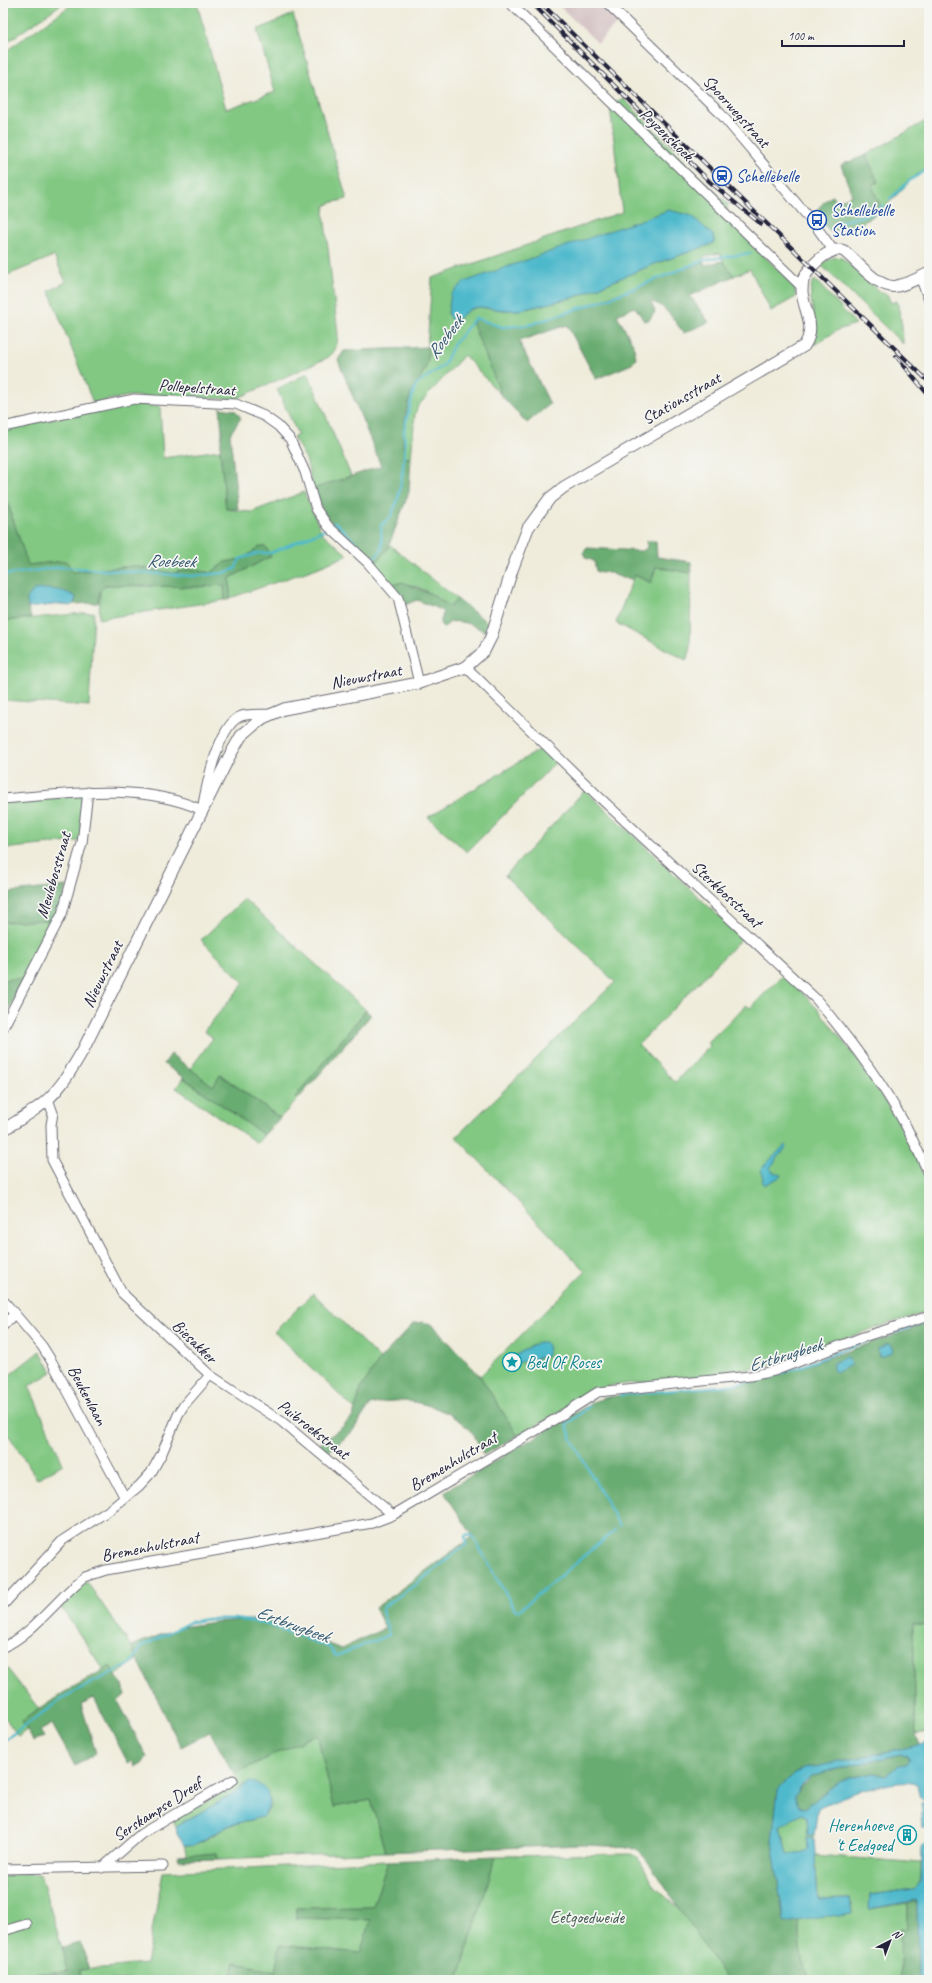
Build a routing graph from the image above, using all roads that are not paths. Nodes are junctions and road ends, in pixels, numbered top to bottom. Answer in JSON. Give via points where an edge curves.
{"nodes":[{"id":1,"x":510,"y":3,"type":"edge"},
{"id":2,"x":607,"y":3,"type":"edge"},
{"id":3,"x":833,"y":250,"type":"junction"},
{"id":4,"x":925,"y":275,"type":"edge"},
{"id":5,"x":802,"y":288,"type":"junction"},
{"id":6,"x":929,"y":300,"type":"edge"},
{"id":7,"x":3,"y":427,"type":"edge"},
{"id":8,"x":466,"y":667,"type":"junction"},
{"id":9,"x":419,"y":683,"type":"junction"},
{"id":10,"x":272,"y":714,"type":"junction"},
{"id":11,"x":88,"y":792,"type":"junction"},
{"id":12,"x":3,"y":800,"type":"edge"},
{"id":13,"x":202,"y":810,"type":"junction"},
{"id":14,"x":3,"y":1028,"type":"edge"},
{"id":15,"x":48,"y":1099,"type":"junction"},
{"id":16,"x":3,"y":1130,"type":"edge"},
{"id":17,"x":929,"y":1173,"type":"edge"},
{"id":18,"x":3,"y":1300,"type":"edge"},
{"id":19,"x":14,"y":1314,"type":"junction"},
{"id":20,"x":929,"y":1316,"type":"edge"},
{"id":21,"x":3,"y":1326,"type":"edge"},
{"id":22,"x":210,"y":1375,"type":"junction"},
{"id":23,"x":125,"y":1498,"type":"junction"},
{"id":24,"x":393,"y":1515,"type":"junction"},
{"id":25,"x":3,"y":1605,"type":"edge"},
{"id":26,"x":3,"y":1647,"type":"edge"},
{"id":27,"x":233,"y":1780,"type":"dead end"},
{"id":28,"x":163,"y":1866,"type":"dead end"},
{"id":29,"x":102,"y":1868,"type":"junction"},
{"id":30,"x":3,"y":1869,"type":"edge"},
{"id":31,"x":27,"y":1924,"type":"dead end"},
{"id":32,"x":3,"y":1931,"type":"edge"}],
"edges":[{"from":1,"to":5,"type":"street","name":"Peyzershoek"},
{"from":2,"to":3,"type":"street","name":"Spoorwegstraat","via":[[720,113],[820,231]]},
{"from":3,"to":4,"type":"street","via":[[844,251],[887,286],[897,286]]},
{"from":3,"to":5,"type":"street","via":[[807,274]]},
{"from":4,"to":6,"type":"street"},
{"from":5,"to":8,"type":"street","name":"Stationsstraat","via":[[811,332],[804,346],[564,487],[550,498],[528,528],[491,637],[484,651]]},
{"from":7,"to":9,"type":"street","name":"Pollepelstraat","via":[[134,399],[236,404],[264,416],[290,439],[305,472],[316,509],[328,526],[368,563],[398,598]]},
{"from":8,"to":9,"type":"street","name":"Nieuwstraat"},
{"from":8,"to":17,"type":"street","name":"Sterkbosstraat","via":[[592,790],[816,999],[864,1061],[906,1126]]},
{"from":9,"to":10,"type":"street","name":"Nieuwstraat","via":[[284,709]]},
{"from":10,"to":13,"type":"street","name":"Nieuwstraat","via":[[263,718],[242,736]]},
{"from":10,"to":13,"type":"street","name":"Nieuwstraat","via":[[241,716],[234,720],[220,741]]},
{"from":11,"to":12,"type":"street"},
{"from":11,"to":13,"type":"street","via":[[149,795],[189,804]]},
{"from":11,"to":14,"type":"street","name":"Meulebosstraat","via":[[82,843],[62,914]]},
{"from":13,"to":15,"type":"street","name":"Nieuwstraat","via":[[83,1050],[70,1073]]},
{"from":15,"to":16,"type":"street","name":"Nieuwstraat"},
{"from":15,"to":22,"type":"street","name":"Biesakker","via":[[53,1113],[52,1160],[118,1288]]},
{"from":18,"to":19,"type":"street","name":"Beukenlaan"},
{"from":19,"to":21,"type":"street"},
{"from":19,"to":23,"type":"street","name":"Beukenlaan","via":[[42,1346],[52,1362]]},
{"from":20,"to":24,"type":"street","name":"Bremenhulstraat","via":[[863,1337],[774,1371],[750,1376],[598,1392]]},
{"from":22,"to":23,"type":"street","name":"Biesakker","via":[[184,1405],[151,1473]]},
{"from":22,"to":24,"type":"street","name":"Puibroekstraat","via":[[281,1421]]},
{"from":23,"to":25,"type":"street","name":"Biesakker","via":[[64,1540]]},
{"from":24,"to":26,"type":"street","name":"Bremenhulstraat","via":[[372,1523],[106,1570],[85,1577],[27,1632]]},
{"from":27,"to":29,"type":"street","name":"Serskampse Dreef","via":[[141,1834]]},
{"from":28,"to":29,"type":"street","name":"Serskampse Dreef"},
{"from":29,"to":30,"type":"street","name":"Serskampse Dreef"},
{"from":31,"to":32,"type":"street"}]}
